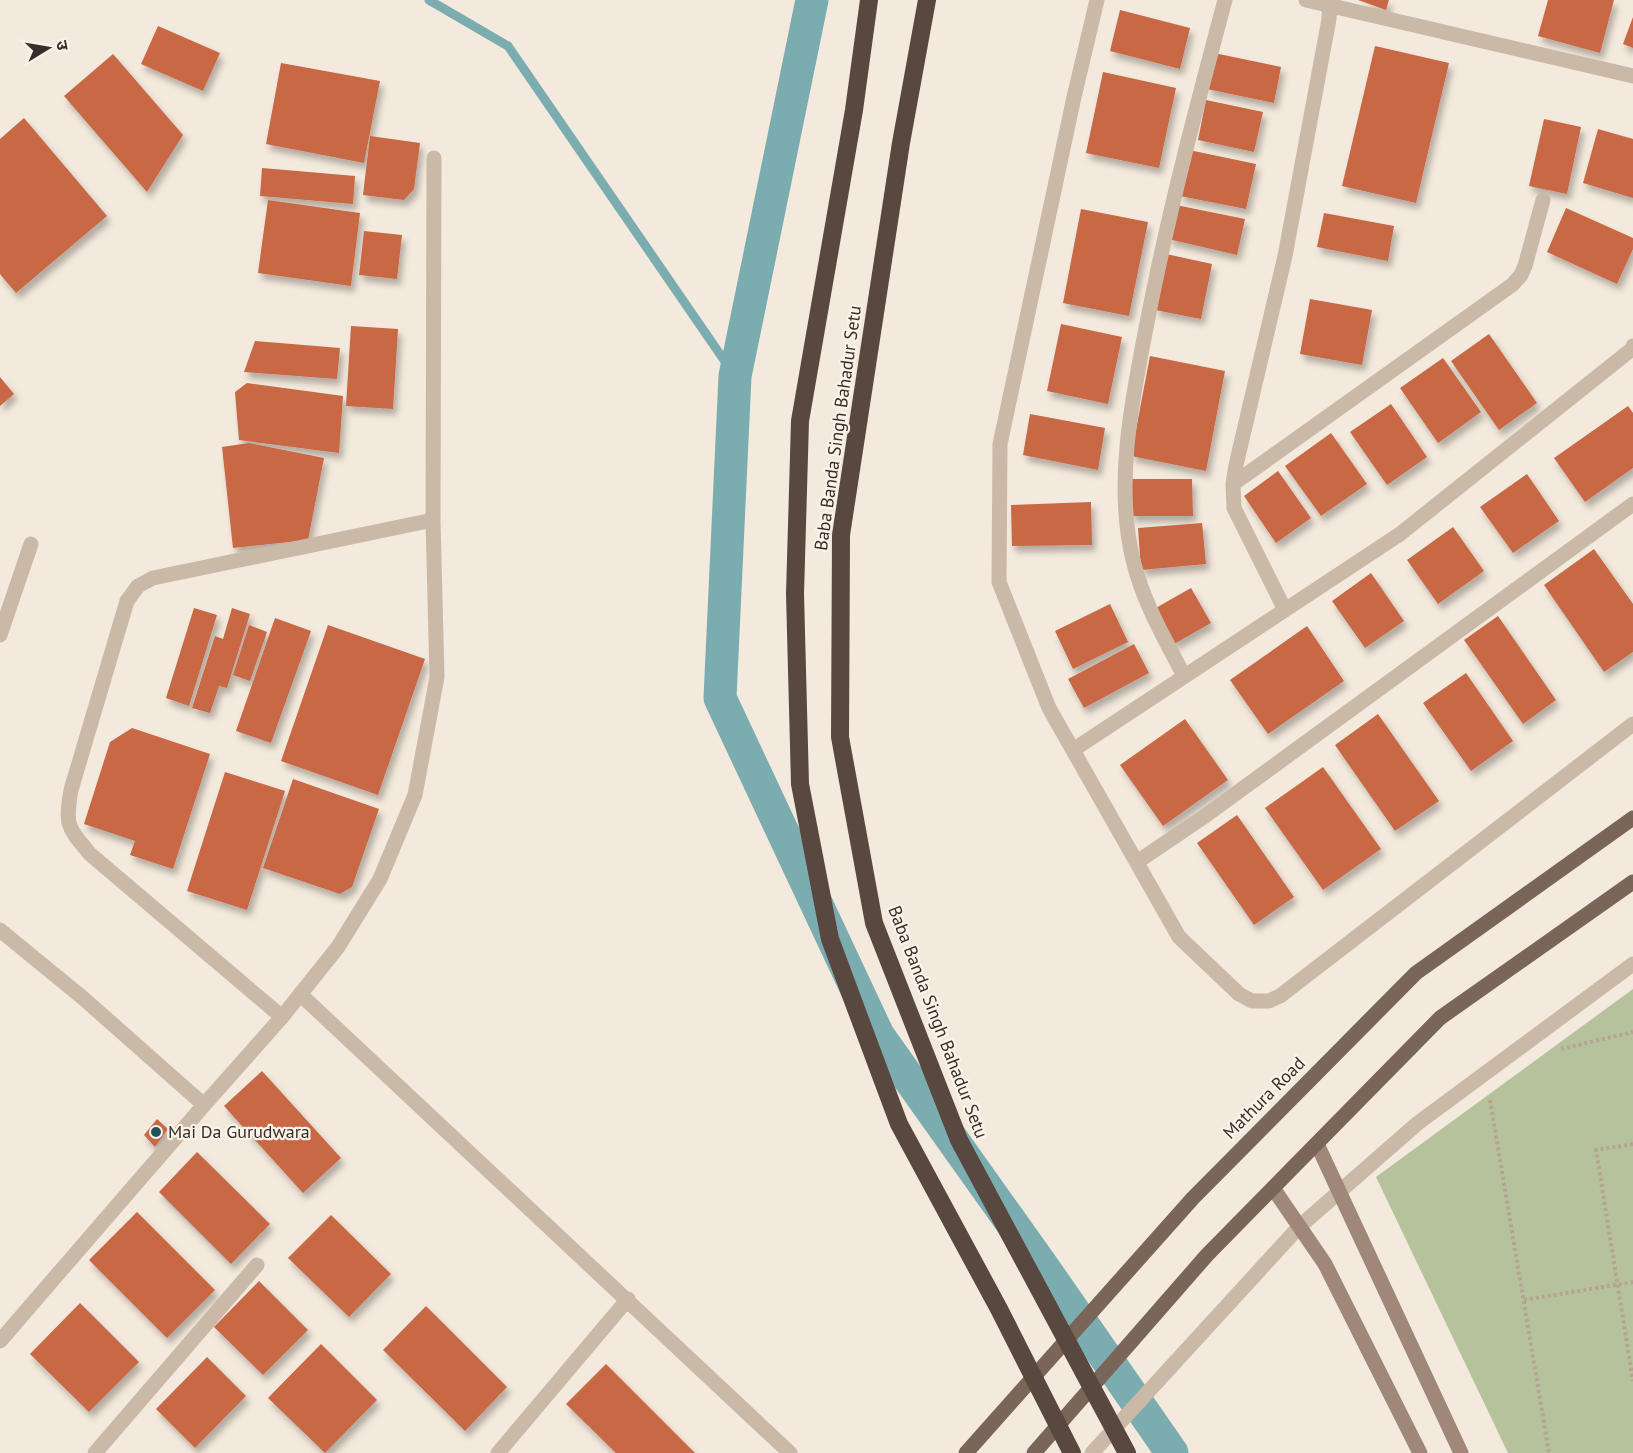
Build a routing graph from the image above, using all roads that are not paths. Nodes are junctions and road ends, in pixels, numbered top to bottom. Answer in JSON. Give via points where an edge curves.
{"nodes":[{"id":1,"x":868,"y":0,"type":"edge"},
{"id":2,"x":927,"y":0,"type":"edge"},
{"id":3,"x":1097,"y":0,"type":"edge"},
{"id":4,"x":1225,"y":0,"type":"edge"},
{"id":5,"x":1306,"y":0,"type":"edge"},
{"id":6,"x":1330,"y":3,"type":"edge"},
{"id":7,"x":1633,"y":76,"type":"edge"},
{"id":8,"x":434,"y":158,"type":"dead end"},
{"id":9,"x":1543,"y":200,"type":"dead end"},
{"id":10,"x":1633,"y":346,"type":"edge"},
{"id":11,"x":1233,"y":484,"type":"junction"},
{"id":12,"x":1633,"y":504,"type":"edge"},
{"id":13,"x":433,"y":520,"type":"junction"},
{"id":14,"x":31,"y":544,"type":"dead end"},
{"id":15,"x":1285,"y":610,"type":"junction"},
{"id":16,"x":0,"y":634,"type":"edge"},
{"id":17,"x":1184,"y":676,"type":"junction"},
{"id":18,"x":1633,"y":724,"type":"edge"},
{"id":19,"x":1073,"y":750,"type":"junction"},
{"id":20,"x":1633,"y":818,"type":"edge"},
{"id":21,"x":1137,"y":862,"type":"junction"},
{"id":22,"x":1633,"y":882,"type":"edge"},
{"id":23,"x":0,"y":930,"type":"edge"},
{"id":24,"x":1633,"y":964,"type":"edge"},
{"id":25,"x":300,"y":994,"type":"junction"},
{"id":26,"x":282,"y":1017,"type":"junction"},
{"id":27,"x":204,"y":1105,"type":"junction"},
{"id":28,"x":1317,"y":1144,"type":"junction"},
{"id":29,"x":1272,"y":1188,"type":"junction"},
{"id":30,"x":1340,"y":1193,"type":"junction"},
{"id":31,"x":1299,"y":1227,"type":"junction"},
{"id":32,"x":257,"y":1265,"type":"dead end"},
{"id":33,"x":627,"y":1299,"type":"junction"},
{"id":34,"x":0,"y":1341,"type":"edge"},
{"id":35,"x":95,"y":1453,"type":"edge"},
{"id":36,"x":498,"y":1453,"type":"edge"},
{"id":37,"x":790,"y":1453,"type":"edge"},
{"id":38,"x":966,"y":1453,"type":"edge"},
{"id":39,"x":1034,"y":1453,"type":"edge"},
{"id":40,"x":1072,"y":1453,"type":"edge"},
{"id":41,"x":1092,"y":1453,"type":"edge"},
{"id":42,"x":1127,"y":1453,"type":"edge"},
{"id":43,"x":1420,"y":1453,"type":"edge"},
{"id":44,"x":1461,"y":1453,"type":"edge"}],
"edges":[{"from":1,"to":40,"type":"highway","name":"Baba Banda Singh Bahadur Setu","bridge":true,"via":[[854,110],[800,421],[795,594],[800,784],[830,939],[899,1124]]},
{"from":2,"to":42,"type":"highway","name":"Baba Banda Singh Bahadur Setu","bridge":true,"via":[[901,143],[842,535],[840,737],[874,923],[955,1129]]},
{"from":3,"to":19,"type":"street","via":[[1000,444],[999,582],[1049,708]]},
{"from":4,"to":17,"type":"street","via":[[1161,251],[1132,400],[1126,470],[1127,524],[1141,591]]},
{"from":5,"to":6,"type":"street"},
{"from":6,"to":7,"type":"street"},
{"from":6,"to":11,"type":"street","via":[[1285,256]]},
{"from":8,"to":13,"type":"street"},
{"from":9,"to":11,"type":"street","via":[[1525,266],[1512,285]]},
{"from":10,"to":15,"type":"street","via":[[1400,534]]},
{"from":11,"to":15,"type":"street","via":[[1234,508]]},
{"from":12,"to":21,"type":"street","via":[[1206,816]]},
{"from":13,"to":25,"type":"street","via":[[437,677],[415,795],[380,879],[338,947]]},
{"from":13,"to":26,"type":"street","via":[[153,578],[138,586],[127,601],[71,790],[67,818],[73,833],[90,854]]},
{"from":14,"to":16,"type":"street"},
{"from":15,"to":17,"type":"street"},
{"from":17,"to":19,"type":"street"},
{"from":18,"to":21,"type":"street","via":[[1269,1001],[1252,1001],[1239,994],[1179,937]]},
{"from":19,"to":21,"type":"street"},
{"from":20,"to":38,"type":"main road","name":"Mathura Road","bridge":true,"via":[[1416,973],[1193,1198]]},
{"from":22,"to":28,"type":"main road","via":[[1440,1018]]},
{"from":23,"to":27,"type":"street"},
{"from":24,"to":30,"type":"street","via":[[1418,1123]]},
{"from":25,"to":26,"type":"street"},
{"from":25,"to":33,"type":"street"},
{"from":26,"to":27,"type":"street"},
{"from":27,"to":34,"type":"street"},
{"from":28,"to":29,"type":"main road"},
{"from":28,"to":30,"type":"street"},
{"from":29,"to":31,"type":"street"},
{"from":29,"to":39,"type":"main road","bridge":true,"via":[[1207,1255]]},
{"from":30,"to":31,"type":"street"},
{"from":30,"to":44,"type":"street"},
{"from":31,"to":41,"type":"street"},
{"from":31,"to":43,"type":"street","via":[[1324,1264]]},
{"from":32,"to":35,"type":"street"},
{"from":33,"to":36,"type":"street"},
{"from":33,"to":37,"type":"street"}]}
